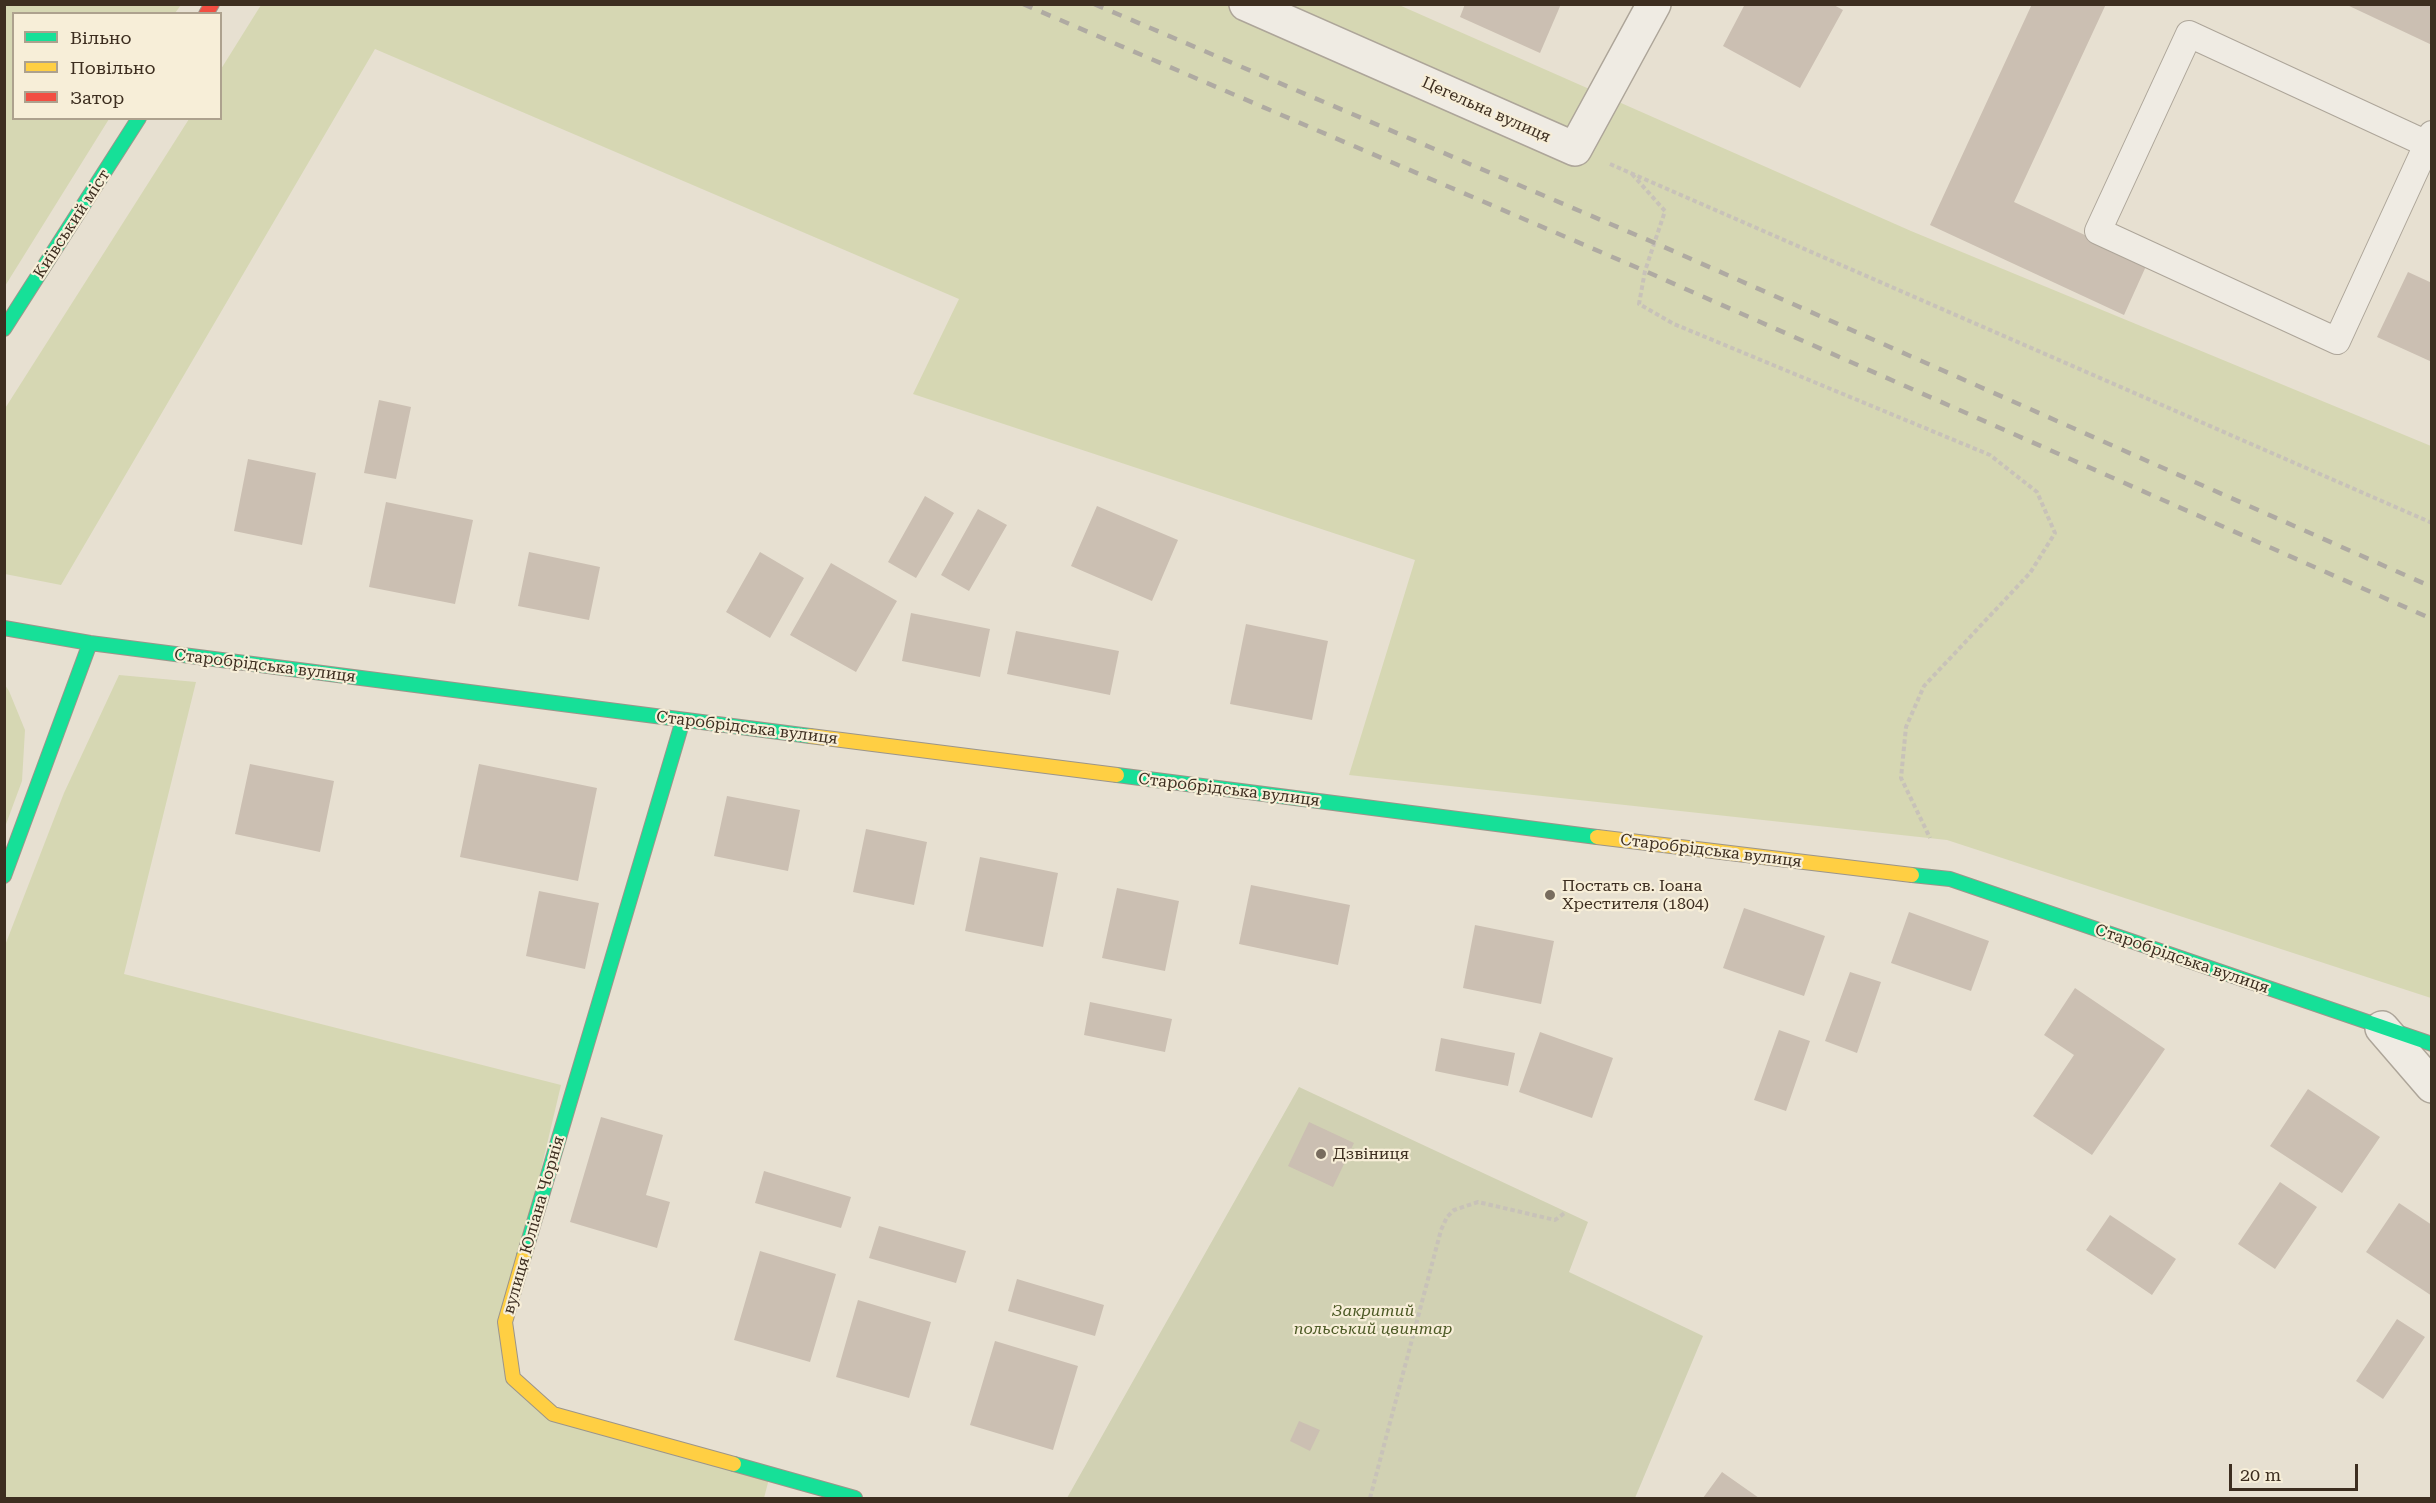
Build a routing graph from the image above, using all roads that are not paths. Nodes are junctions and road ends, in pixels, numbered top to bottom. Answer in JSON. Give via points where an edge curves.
{"nodes":[{"id":1,"x":1246,"y":4,"type":"edge"},
{"id":2,"x":1654,"y":4,"type":"edge"},
{"id":3,"x":138,"y":120,"type":"edge"},
{"id":4,"x":2429,"y":139,"type":"edge"},
{"id":5,"x":4,"y":329,"type":"edge"},
{"id":6,"x":4,"y":628,"type":"edge"},
{"id":7,"x":90,"y":643,"type":"junction"},
{"id":8,"x":683,"y":720,"type":"junction"},
{"id":9,"x":4,"y":876,"type":"edge"},
{"id":10,"x":2382,"y":1028,"type":"junction"},
{"id":11,"x":2432,"y":1044,"type":"edge"},
{"id":12,"x":2432,"y":1086,"type":"edge"},
{"id":13,"x":855,"y":1498,"type":"edge"}],
"edges":[{"from":1,"to":2,"type":"street","name":"Цегельна вулиця","via":[[1575,149]]},
{"from":3,"to":5,"type":"main road","name":"Київський міст"},
{"from":4,"to":4,"type":"lane","via":[[2337,341],[2098,231],[2189,34]]},
{"from":6,"to":7,"type":"main road","name":"Старобрідська вулиця"},
{"from":7,"to":8,"type":"main road","name":"Старобрідська вулиця"},
{"from":7,"to":9,"type":"main road"},
{"from":8,"to":10,"type":"main road","name":"Старобрідська вулиця","via":[[1950,879]]},
{"from":8,"to":13,"type":"main road","name":"вулиця Юліана Чорнія","via":[[506,1322],[513,1378],[553,1414]]},
{"from":10,"to":11,"type":"main road","name":"Старобрідська вулиця"},
{"from":10,"to":12,"type":"street"}]}
